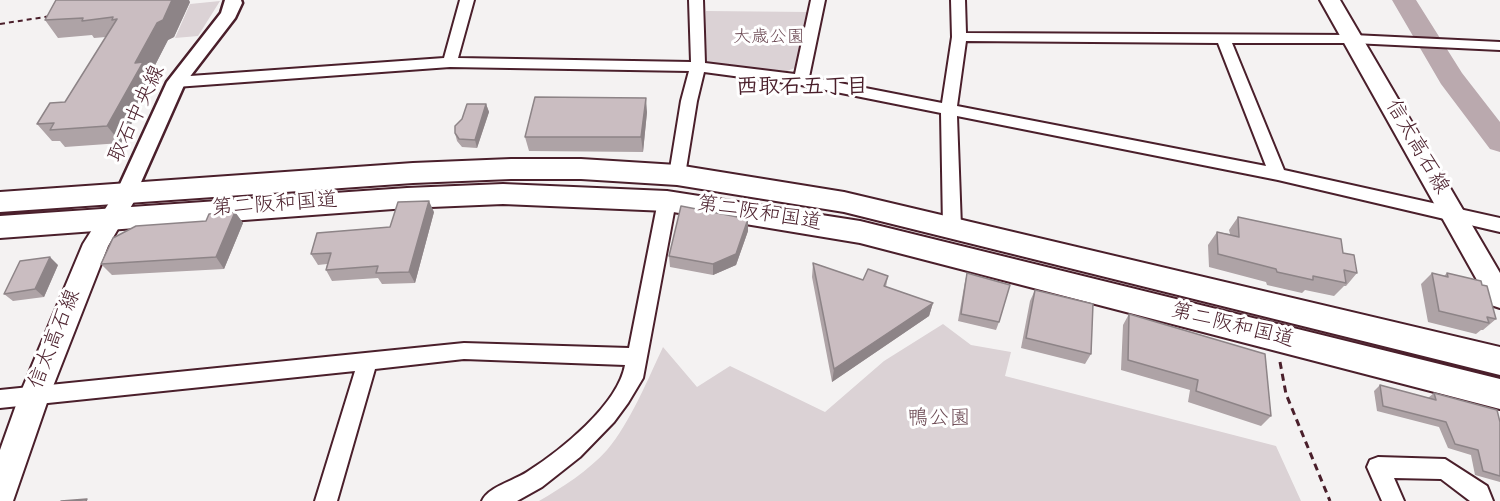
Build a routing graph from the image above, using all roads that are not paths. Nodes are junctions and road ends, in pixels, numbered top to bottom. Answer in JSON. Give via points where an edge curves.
{"nodes":[{"id":1,"x":467,"y":0,"type":"edge"},
{"id":2,"x":696,"y":0,"type":"edge"},
{"id":3,"x":818,"y":0,"type":"edge"},
{"id":4,"x":958,"y":0,"type":"edge"},
{"id":5,"x":1330,"y":0,"type":"edge"},
{"id":6,"x":235,"y":1,"type":"edge"},
{"id":7,"x":959,"y":37,"type":"junction"},
{"id":8,"x":1353,"y":39,"type":"junction"},
{"id":9,"x":1224,"y":40,"type":"junction"},
{"id":10,"x":1500,"y":46,"type":"edge"},
{"id":11,"x":450,"y":62,"type":"junction"},
{"id":12,"x":698,"y":67,"type":"junction"},
{"id":13,"x":801,"y":80,"type":"junction"},
{"id":14,"x":176,"y":82,"type":"junction"},
{"id":15,"x":949,"y":109,"type":"junction"},
{"id":16,"x":1278,"y":174,"type":"junction"},
{"id":17,"x":672,"y":188,"type":"junction"},
{"id":18,"x":128,"y":193,"type":"junction"},
{"id":19,"x":0,"y":202,"type":"edge"},
{"id":20,"x":1454,"y":215,"type":"junction"},
{"id":21,"x":110,"y":219,"type":"junction"},
{"id":22,"x":1500,"y":225,"type":"edge"},
{"id":23,"x":0,"y":227,"type":"edge"},
{"id":24,"x":952,"y":227,"type":"junction"},
{"id":25,"x":1500,"y":297,"type":"edge"},
{"id":26,"x":637,"y":357,"type":"junction"},
{"id":27,"x":368,"y":360,"type":"junction"},
{"id":28,"x":1500,"y":361,"type":"edge"},
{"id":29,"x":35,"y":394,"type":"junction"},
{"id":30,"x":1500,"y":394,"type":"edge"},
{"id":31,"x":0,"y":399,"type":"edge"},
{"id":32,"x":0,"y":494,"type":"edge"},
{"id":33,"x":326,"y":501,"type":"edge"},
{"id":34,"x":493,"y":501,"type":"edge"},
{"id":35,"x":1393,"y":501,"type":"edge"},
{"id":36,"x":1482,"y":501,"type":"edge"}],
"edges":[{"from":1,"to":11,"type":"street"},
{"from":2,"to":12,"type":"street"},
{"from":3,"to":13,"type":"street"},
{"from":4,"to":7,"type":"street"},
{"from":5,"to":8,"type":"main road","name":"信太高石線"},
{"from":6,"to":14,"type":"street","name":"取石中央線"},
{"from":7,"to":9,"type":"street"},
{"from":7,"to":15,"type":"street"},
{"from":8,"to":9,"type":"street"},
{"from":8,"to":10,"type":"street"},
{"from":8,"to":20,"type":"main road","name":"信太高石線"},
{"from":9,"to":16,"type":"street"},
{"from":11,"to":12,"type":"street"},
{"from":11,"to":14,"type":"street"},
{"from":12,"to":13,"type":"street"},
{"from":12,"to":17,"type":"street"},
{"from":13,"to":15,"type":"street"},
{"from":14,"to":18,"type":"street","name":"取石中央線"},
{"from":15,"to":16,"type":"street"},
{"from":15,"to":24,"type":"street"},
{"from":16,"to":20,"type":"street"},
{"from":17,"to":18,"type":"highway","name":"第二阪和国道","via":[[581,169],[511,169]]},
{"from":17,"to":21,"type":"highway","name":"第二阪和国道","via":[[407,198]]},
{"from":17,"to":24,"type":"highway","name":"第二阪和国道","via":[[844,202]]},
{"from":17,"to":26,"type":"street"},
{"from":17,"to":30,"type":"highway","name":"第二阪和国道"},
{"from":18,"to":19,"type":"highway","name":"第二阪和国道"},
{"from":18,"to":21,"type":"main road","name":"信太高石線"},
{"from":20,"to":22,"type":"street"},
{"from":20,"to":25,"type":"main road","name":"信太高石線"},
{"from":21,"to":23,"type":"highway","name":"第二阪和国道"},
{"from":21,"to":29,"type":"main road","name":"信太高石線","via":[[96,244]]},
{"from":24,"to":28,"type":"highway","name":"第二阪和国道"},
{"from":26,"to":27,"type":"street","via":[[464,351]]},
{"from":26,"to":34,"type":"street","via":[[633,378],[619,403],[588,436],[558,463]]},
{"from":27,"to":29,"type":"street"},
{"from":27,"to":33,"type":"street"},
{"from":29,"to":31,"type":"street"},
{"from":29,"to":32,"type":"main road","name":"信太高石線"},
{"from":35,"to":36,"type":"street","via":[[1378,467],[1445,469],[1479,494]]}]}
